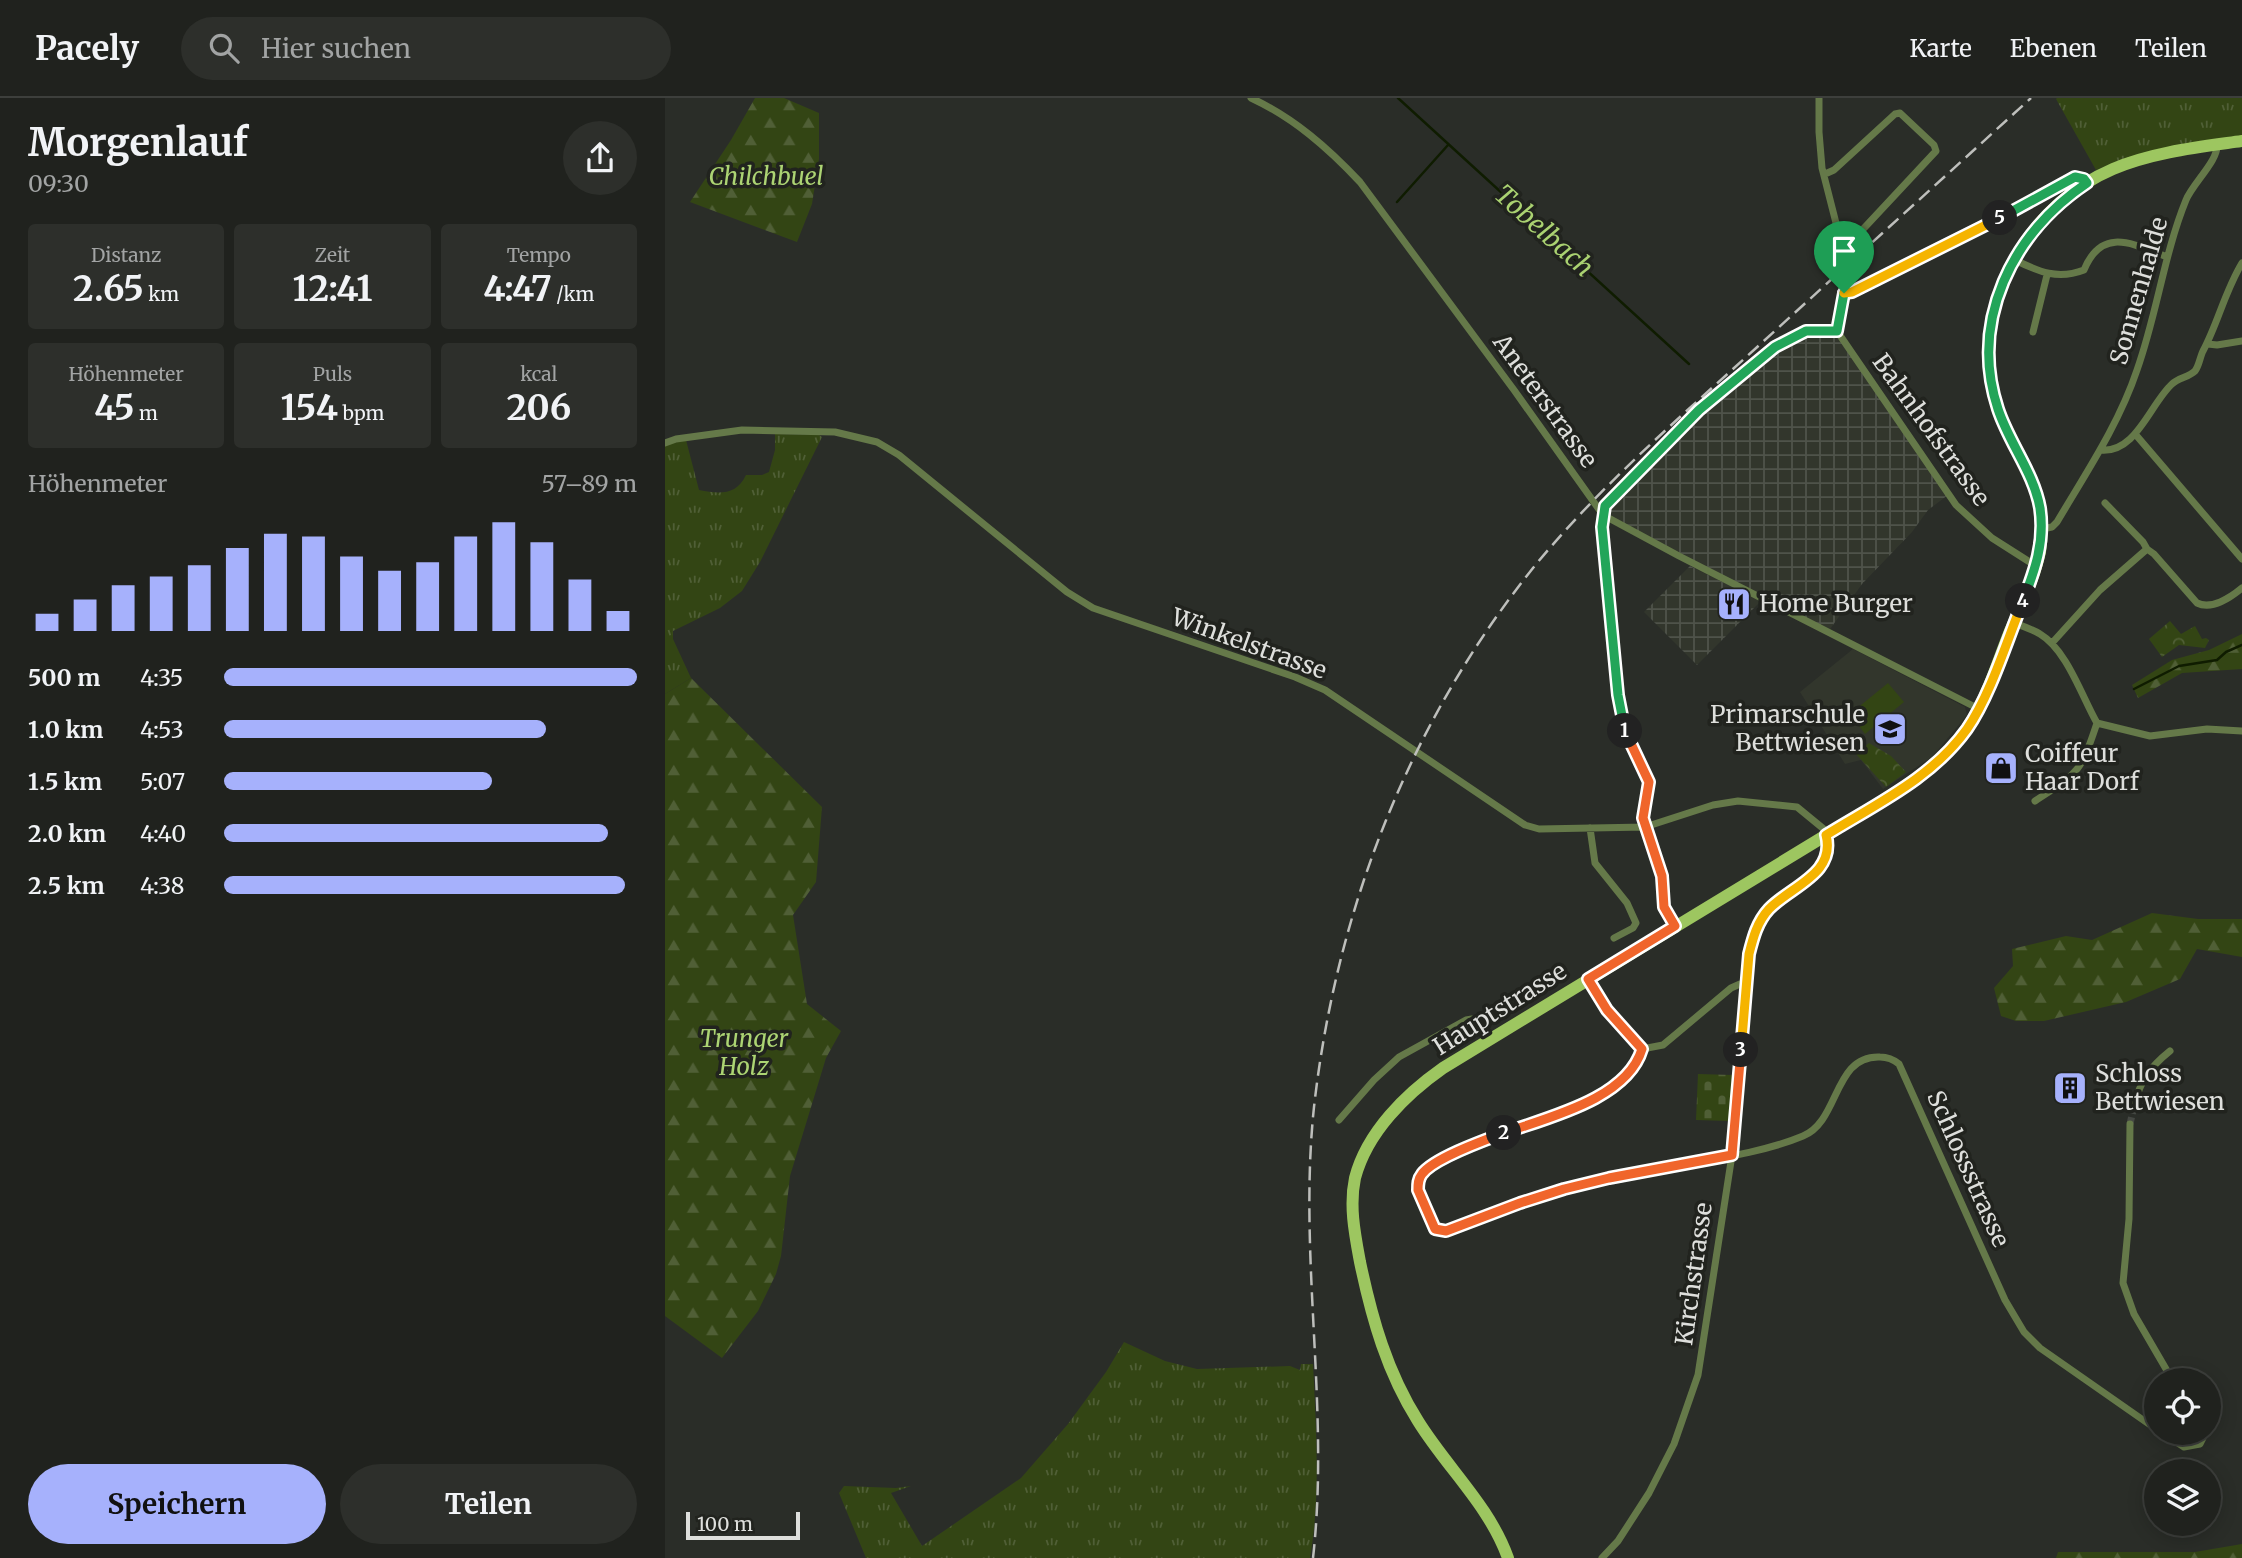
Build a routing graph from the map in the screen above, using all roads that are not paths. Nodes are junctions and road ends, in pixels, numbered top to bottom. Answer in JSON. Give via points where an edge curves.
{"nodes":[{"id":1,"x":1251,"y":98,"type":"edge"},
{"id":2,"x":1819,"y":98,"type":"edge"},
{"id":3,"x":2242,"y":141,"type":"edge"},
{"id":4,"x":2217,"y":144,"type":"junction"},
{"id":5,"x":1825,"y":174,"type":"junction"},
{"id":6,"x":2087,"y":183,"type":"junction"},
{"id":7,"x":1839,"y":255,"type":"junction"},
{"id":8,"x":2167,"y":257,"type":"junction"},
{"id":9,"x":2015,"y":260,"type":"junction"},
{"id":10,"x":2242,"y":263,"type":"edge"},
{"id":11,"x":2047,"y":275,"type":"junction"},
{"id":12,"x":1844,"y":293,"type":"junction"},
{"id":13,"x":1837,"y":331,"type":"junction"},
{"id":14,"x":2033,"y":332,"type":"dead end"},
{"id":15,"x":2242,"y":341,"type":"edge"},
{"id":16,"x":2208,"y":344,"type":"junction"},
{"id":17,"x":2136,"y":435,"type":"junction"},
{"id":18,"x":665,"y":443,"type":"edge"},
{"id":19,"x":2100,"y":450,"type":"junction"},
{"id":20,"x":2105,"y":503,"type":"dead end"},
{"id":21,"x":1603,"y":515,"type":"junction"},
{"id":22,"x":2042,"y":529,"type":"junction"},
{"id":23,"x":2147,"y":549,"type":"junction"},
{"id":24,"x":2242,"y":559,"type":"edge"},
{"id":25,"x":2036,"y":566,"type":"junction"},
{"id":26,"x":2242,"y":588,"type":"edge"},
{"id":27,"x":2014,"y":623,"type":"junction"},
{"id":28,"x":2052,"y":643,"type":"junction"},
{"id":29,"x":1979,"y":709,"type":"junction"},
{"id":30,"x":2097,"y":723,"type":"junction"},
{"id":31,"x":2242,"y":731,"type":"edge"},
{"id":32,"x":2035,"y":801,"type":"dead end"},
{"id":33,"x":1645,"y":827,"type":"junction"},
{"id":34,"x":1590,"y":828,"type":"junction"},
{"id":35,"x":1826,"y":835,"type":"junction"},
{"id":36,"x":1675,"y":926,"type":"junction"},
{"id":37,"x":1614,"y":939,"type":"dead end"},
{"id":38,"x":1588,"y":979,"type":"junction"},
{"id":39,"x":1746,"y":985,"type":"junction"},
{"id":40,"x":1490,"y":1039,"type":"junction"},
{"id":41,"x":1642,"y":1049,"type":"junction"},
{"id":42,"x":2170,"y":1051,"type":"dead end"},
{"id":43,"x":2134,"y":1106,"type":"tunnel mouth"},
{"id":44,"x":1339,"y":1120,"type":"dead end"},
{"id":45,"x":2130,"y":1124,"type":"tunnel mouth"},
{"id":46,"x":1732,"y":1155,"type":"junction"},
{"id":47,"x":2165,"y":1368,"type":"edge"},
{"id":48,"x":2144,"y":1421,"type":"edge"},
{"id":49,"x":1508,"y":1558,"type":"edge"},
{"id":50,"x":1602,"y":1558,"type":"edge"}],
"edges":[{"from":1,"to":21,"type":"street","name":"Aneterstrasse","via":[[1299,125],[1360,182]]},
{"from":2,"to":5,"type":"street"},
{"from":3,"to":4,"type":"main road","name":"Hauptstrasse"},
{"from":4,"to":6,"type":"main road","name":"Hauptstrasse","via":[[2136,161]]},
{"from":4,"to":8,"type":"street","name":"Sonnenhalde","via":[[2215,156],[2187,197]]},
{"from":5,"to":7,"type":"street"},
{"from":5,"to":7,"type":"street","via":[[1895,114],[1900,113],[1936,151]]},
{"from":6,"to":9,"type":"main road","name":"Hauptstrasse","via":[[2046,217]]},
{"from":6,"to":12,"type":"street","via":[[2075,177]]},
{"from":7,"to":12,"type":"street","via":[[1837,273]]},
{"from":8,"to":11,"type":"street","via":[[2129,243],[2111,242],[2098,248],[2084,270]]},
{"from":8,"to":19,"type":"street","name":"Sonnenhalde","via":[[2137,369]]},
{"from":9,"to":11,"type":"street"},
{"from":9,"to":22,"type":"main road","name":"Hauptstrasse","via":[[1993,309],[1990,375],[2003,422],[2037,495]]},
{"from":10,"to":16,"type":"street"},
{"from":11,"to":14,"type":"street"},
{"from":12,"to":13,"type":"street"},
{"from":13,"to":21,"type":"street","via":[[1806,331],[1775,347],[1680,428],[1605,506]]},
{"from":13,"to":25,"type":"street","name":"Bahnhofstrasse","via":[[1956,505],[1991,538]]},
{"from":15,"to":16,"type":"street"},
{"from":16,"to":17,"type":"street","via":[[2196,370],[2170,385]]},
{"from":17,"to":19,"type":"street"},
{"from":17,"to":24,"type":"street"},
{"from":18,"to":34,"type":"street","name":"Winkelstrasse","via":[[742,430],[835,432],[877,442],[1093,608],[1325,690],[1525,825]]},
{"from":19,"to":22,"type":"street","name":"Sonnenhalde","via":[[2057,522]]},
{"from":20,"to":23,"type":"street"},
{"from":21,"to":29,"type":"street"},
{"from":21,"to":33,"type":"street","via":[[1623,725],[1649,782]]},
{"from":22,"to":25,"type":"main road","name":"Hauptstrasse"},
{"from":23,"to":26,"type":"street","via":[[2204,606]]},
{"from":23,"to":28,"type":"street"},
{"from":25,"to":27,"type":"main road","name":"Hauptstrasse"},
{"from":27,"to":28,"type":"street"},
{"from":27,"to":29,"type":"main road","name":"Hauptstrasse"},
{"from":28,"to":30,"type":"street"},
{"from":29,"to":35,"type":"main road","name":"Hauptstrasse","via":[[1955,743],[1916,780]]},
{"from":30,"to":31,"type":"street","via":[[2151,736],[2207,729]]},
{"from":30,"to":32,"type":"street","via":[[2083,765]]},
{"from":33,"to":34,"type":"street","name":"Winkelstrasse"},
{"from":33,"to":35,"type":"street","name":"Winkelstrasse","via":[[1738,801],[1797,807],[1820,824]]},
{"from":33,"to":36,"type":"street","via":[[1662,876],[1664,907]]},
{"from":34,"to":37,"type":"street","via":[[1595,863],[1627,903],[1636,923]]},
{"from":35,"to":36,"type":"main road","name":"Hauptstrasse"},
{"from":35,"to":39,"type":"street","name":"Kirchstrasse","via":[[1829,847],[1824,864],[1760,921],[1752,940]]},
{"from":36,"to":38,"type":"main road","name":"Hauptstrasse"},
{"from":38,"to":40,"type":"main road","name":"Hauptstrasse"},
{"from":38,"to":41,"type":"street","via":[[1607,1010]]},
{"from":39,"to":41,"type":"street","via":[[1731,988],[1663,1045]]},
{"from":39,"to":46,"type":"street","name":"Kirchstrasse"},
{"from":40,"to":44,"type":"street","via":[[1472,1019],[1418,1045],[1386,1068]]},
{"from":40,"to":49,"type":"main road","name":"Hauptstrasse","via":[[1432,1076],[1399,1105],[1363,1158],[1352,1200],[1366,1288],[1387,1363],[1427,1435],[1490,1518]]},
{"from":41,"to":46,"type":"street","via":[[1633,1070],[1604,1093],[1460,1150],[1422,1173],[1418,1190],[1435,1229],[1446,1231],[1598,1181]]},
{"from":42,"to":43,"type":"street","via":[[2148,1071]]},
{"from":45,"to":47,"type":"street","via":[[2123,1283],[2134,1314]]},
{"from":46,"to":48,"type":"street","name":"Schlossstrasse","via":[[1805,1135],[1825,1118],[1855,1065],[1874,1057],[1893,1059],[2024,1332]]},
{"from":46,"to":50,"type":"street","name":"Kirchstrasse","via":[[1694,1390],[1649,1493]]}]}
